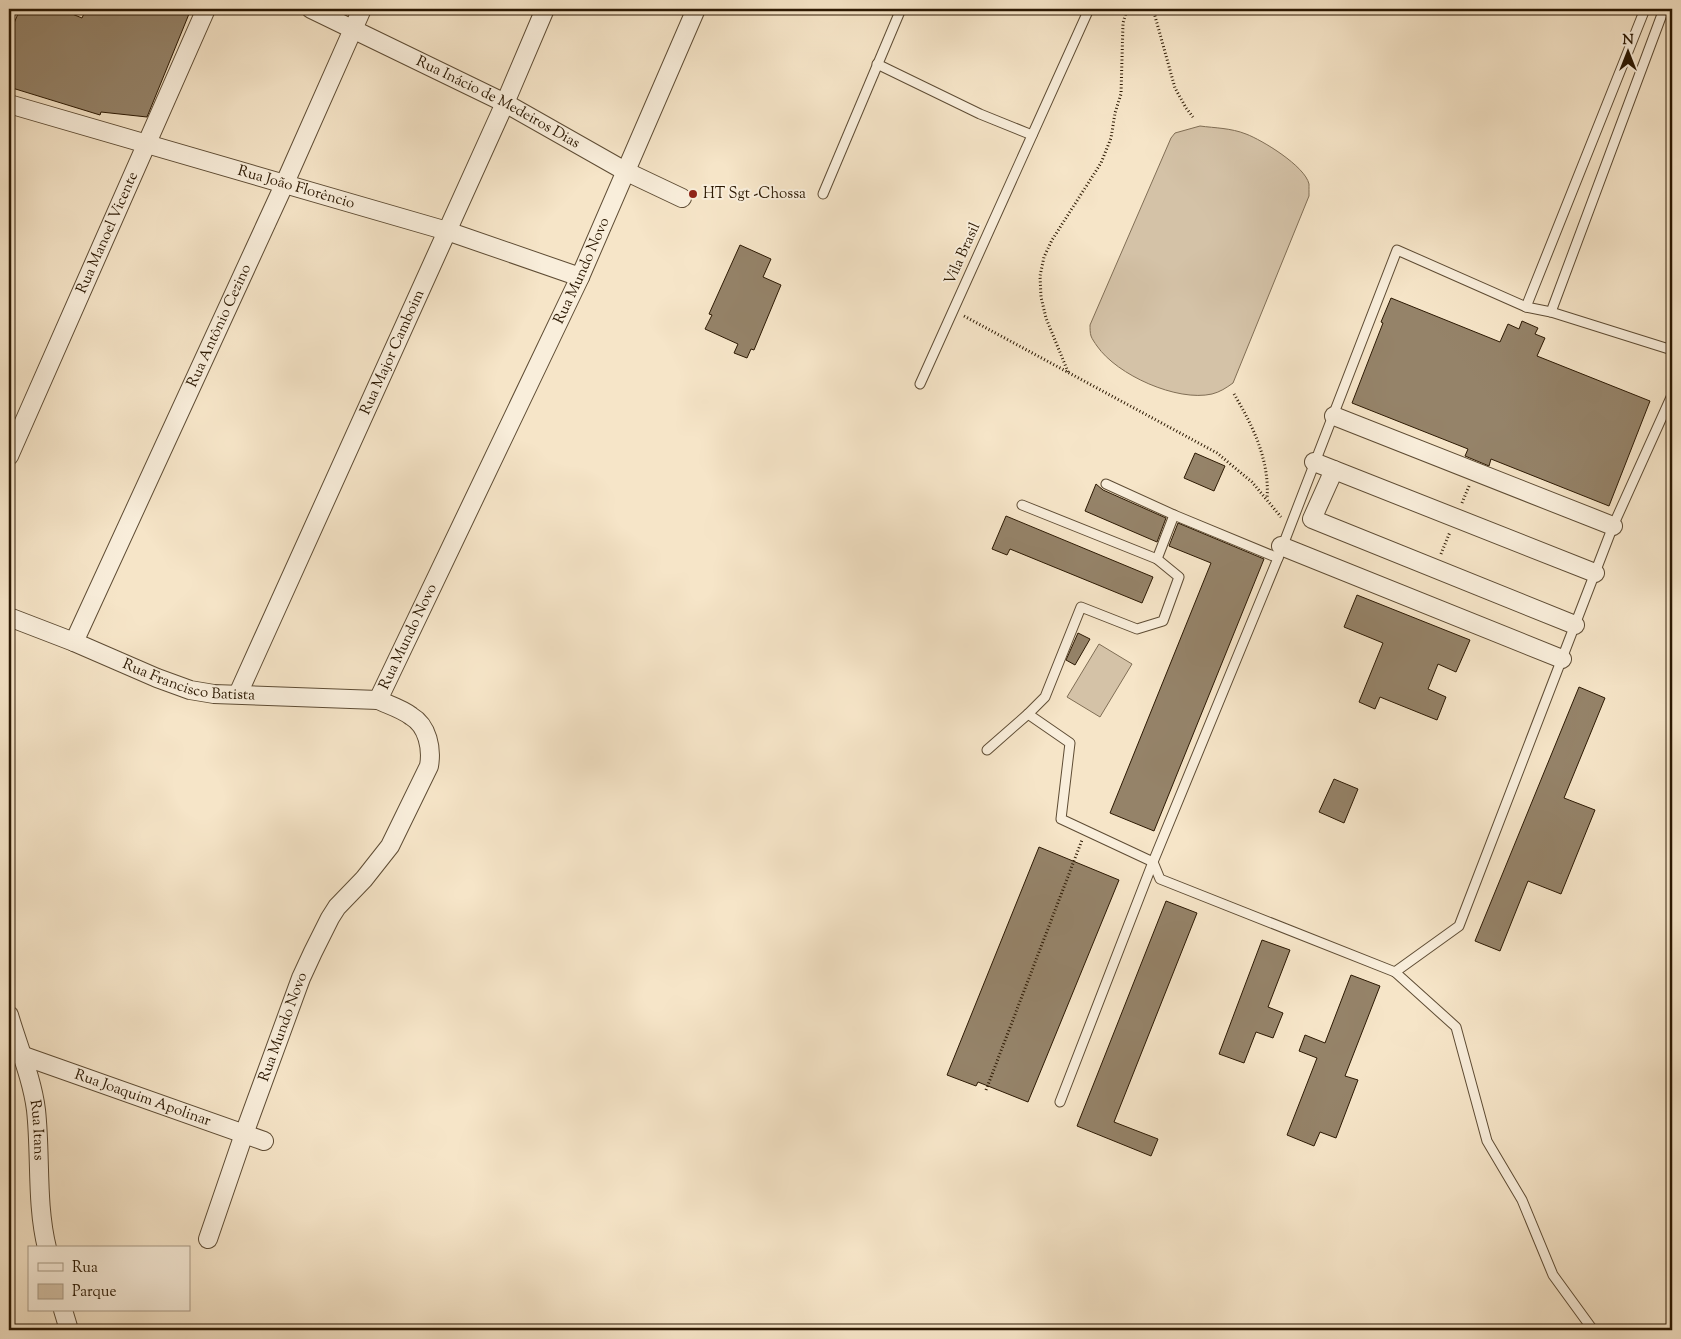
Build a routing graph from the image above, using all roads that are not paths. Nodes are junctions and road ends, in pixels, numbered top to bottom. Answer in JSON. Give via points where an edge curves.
{"nodes":[{"id":1,"x":206,"y":9,"type":"edge"},
{"id":2,"x":311,"y":9,"type":"edge"},
{"id":3,"x":362,"y":9,"type":"edge"},
{"id":4,"x":544,"y":9,"type":"edge"},
{"id":5,"x":696,"y":9,"type":"edge"},
{"id":6,"x":901,"y":9,"type":"edge"},
{"id":7,"x":1089,"y":9,"type":"edge"},
{"id":8,"x":1645,"y":9,"type":"edge"},
{"id":9,"x":1664,"y":9,"type":"edge"},
{"id":10,"x":353,"y":28,"type":"junction"},
{"id":11,"x":877,"y":64,"type":"junction"},
{"id":12,"x":505,"y":103,"type":"junction"},
{"id":13,"x":9,"y":104,"type":"edge"},
{"id":14,"x":1032,"y":135,"type":"junction"},
{"id":15,"x":147,"y":144,"type":"junction"},
{"id":16,"x":625,"y":171,"type":"junction"},
{"id":17,"x":284,"y":185,"type":"junction"},
{"id":18,"x":823,"y":194,"type":"dead end"},
{"id":19,"x":682,"y":198,"type":"dead end"},
{"id":20,"x":447,"y":231,"type":"junction"},
{"id":21,"x":580,"y":277,"type":"junction"},
{"id":22,"x":1526,"y":307,"type":"junction"},
{"id":23,"x":1551,"y":312,"type":"junction"},
{"id":24,"x":1672,"y":350,"type":"edge"},
{"id":25,"x":920,"y":384,"type":"dead end"},
{"id":26,"x":1672,"y":395,"type":"edge"},
{"id":27,"x":1334,"y":416,"type":"junction"},
{"id":28,"x":9,"y":456,"type":"edge"},
{"id":29,"x":1314,"y":462,"type":"junction"},
{"id":30,"x":1334,"y":470,"type":"junction"},
{"id":31,"x":1106,"y":484,"type":"dead end"},
{"id":32,"x":1022,"y":506,"type":"dead end"},
{"id":33,"x":1174,"y":515,"type":"junction"},
{"id":34,"x":1613,"y":526,"type":"junction"},
{"id":35,"x":1280,"y":552,"type":"junction"},
{"id":36,"x":1157,"y":560,"type":"junction"},
{"id":37,"x":1595,"y":573,"type":"junction"},
{"id":38,"x":9,"y":617,"type":"edge"},
{"id":39,"x":1575,"y":625,"type":"junction"},
{"id":40,"x":74,"y":642,"type":"junction"},
{"id":41,"x":1562,"y":659,"type":"junction"},
{"id":42,"x":238,"y":694,"type":"junction"},
{"id":43,"x":378,"y":700,"type":"junction"},
{"id":44,"x":1028,"y":714,"type":"junction"},
{"id":45,"x":987,"y":750,"type":"dead end"},
{"id":46,"x":1153,"y":862,"type":"junction"},
{"id":47,"x":1395,"y":972,"type":"junction"},
{"id":48,"x":9,"y":1015,"type":"edge"},
{"id":49,"x":21,"y":1056,"type":"junction"},
{"id":50,"x":1060,"y":1102,"type":"dead end"},
{"id":51,"x":244,"y":1134,"type":"junction"},
{"id":52,"x":264,"y":1141,"type":"dead end"},
{"id":53,"x":208,"y":1239,"type":"dead end"},
{"id":54,"x":46,"y":1246,"type":"edge"},
{"id":55,"x":64,"y":1312,"type":"edge"},
{"id":56,"x":68,"y":1330,"type":"edge"},
{"id":57,"x":1594,"y":1330,"type":"edge"}],
"edges":[{"from":1,"to":15,"type":"street","name":"Rua Manoel Vicente"},
{"from":2,"to":10,"type":"street","name":"Rua Inácio de Medeiros Dias"},
{"from":3,"to":10,"type":"street","name":"Rua Antônio Cezino"},
{"from":4,"to":12,"type":"street","name":"Rua Major Camboim"},
{"from":5,"to":16,"type":"street","name":"Rua Mundo Novo"},
{"from":6,"to":11,"type":"lane"},
{"from":7,"to":14,"type":"lane","name":"Vila Brasil"},
{"from":8,"to":22,"type":"lane"},
{"from":9,"to":23,"type":"lane"},
{"from":10,"to":12,"type":"street","name":"Rua Inácio de Medeiros Dias"},
{"from":10,"to":17,"type":"street","name":"Rua Antônio Cezino"},
{"from":11,"to":14,"type":"lane","via":[[980,114]]},
{"from":11,"to":18,"type":"lane"},
{"from":12,"to":16,"type":"street","name":"Rua Inácio de Medeiros Dias"},
{"from":12,"to":20,"type":"street","name":"Rua Major Camboim"},
{"from":13,"to":15,"type":"street","name":"Rua João Florêncio"},
{"from":14,"to":25,"type":"lane","name":"Vila Brasil"},
{"from":15,"to":17,"type":"street","name":"Rua João Florêncio"},
{"from":15,"to":28,"type":"street","name":"Rua Manoel Vicente"},
{"from":16,"to":19,"type":"street","name":"Rua Inácio de Medeiros Dias"},
{"from":16,"to":21,"type":"street","name":"Rua Mundo Novo"},
{"from":17,"to":20,"type":"street","name":"Rua João Florêncio"},
{"from":17,"to":40,"type":"street","name":"Rua Antônio Cezino"},
{"from":20,"to":21,"type":"street","name":"Rua João Florêncio"},
{"from":20,"to":42,"type":"street","name":"Rua Major Camboim"},
{"from":21,"to":43,"type":"street","name":"Rua Mundo Novo"},
{"from":22,"to":23,"type":"lane"},
{"from":22,"to":27,"type":"lane","via":[[1396,250]]},
{"from":23,"to":24,"type":"lane"},
{"from":26,"to":34,"type":"lane"},
{"from":27,"to":29,"type":"lane"},
{"from":27,"to":34,"type":"street"},
{"from":29,"to":30,"type":"street"},
{"from":29,"to":35,"type":"lane"},
{"from":30,"to":37,"type":"street"},
{"from":30,"to":39,"type":"street","via":[[1312,519]]},
{"from":31,"to":33,"type":"lane"},
{"from":32,"to":36,"type":"lane"},
{"from":33,"to":35,"type":"lane"},
{"from":33,"to":36,"type":"lane"},
{"from":34,"to":37,"type":"lane"},
{"from":35,"to":41,"type":"street"},
{"from":35,"to":46,"type":"lane"},
{"from":36,"to":44,"type":"lane","via":[[1179,577],[1163,621],[1137,629],[1081,607],[1045,697]]},
{"from":37,"to":39,"type":"lane"},
{"from":38,"to":40,"type":"street","name":"Rua Francisco Batista"},
{"from":39,"to":41,"type":"lane"},
{"from":40,"to":42,"type":"street","name":"Rua Francisco Batista","via":[[190,690]]},
{"from":41,"to":47,"type":"lane","via":[[1459,926]]},
{"from":42,"to":43,"type":"street","name":"Rua Francisco Batista"},
{"from":43,"to":51,"type":"street","name":"Rua Mundo Novo","via":[[412,716],[419,723],[429,742],[429,766],[390,846],[325,927],[300,978]]},
{"from":44,"to":45,"type":"lane"},
{"from":44,"to":46,"type":"lane","via":[[1070,743],[1061,819]]},
{"from":46,"to":47,"type":"lane","via":[[1160,879]]},
{"from":46,"to":50,"type":"lane"},
{"from":47,"to":57,"type":"lane","via":[[1456,1027],[1487,1140],[1522,1200],[1553,1274]]},
{"from":48,"to":49,"type":"street","name":"Rua Itans"},
{"from":49,"to":51,"type":"street","name":"Rua Joaquim Apolinar"},
{"from":49,"to":54,"type":"street","name":"Rua Itans","via":[[32,1086],[36,1112]]},
{"from":51,"to":52,"type":"street","name":"Rua Joaquim Apolinar"},
{"from":51,"to":53,"type":"street","name":"Rua Mundo Novo"},
{"from":55,"to":56,"type":"street"}]}
